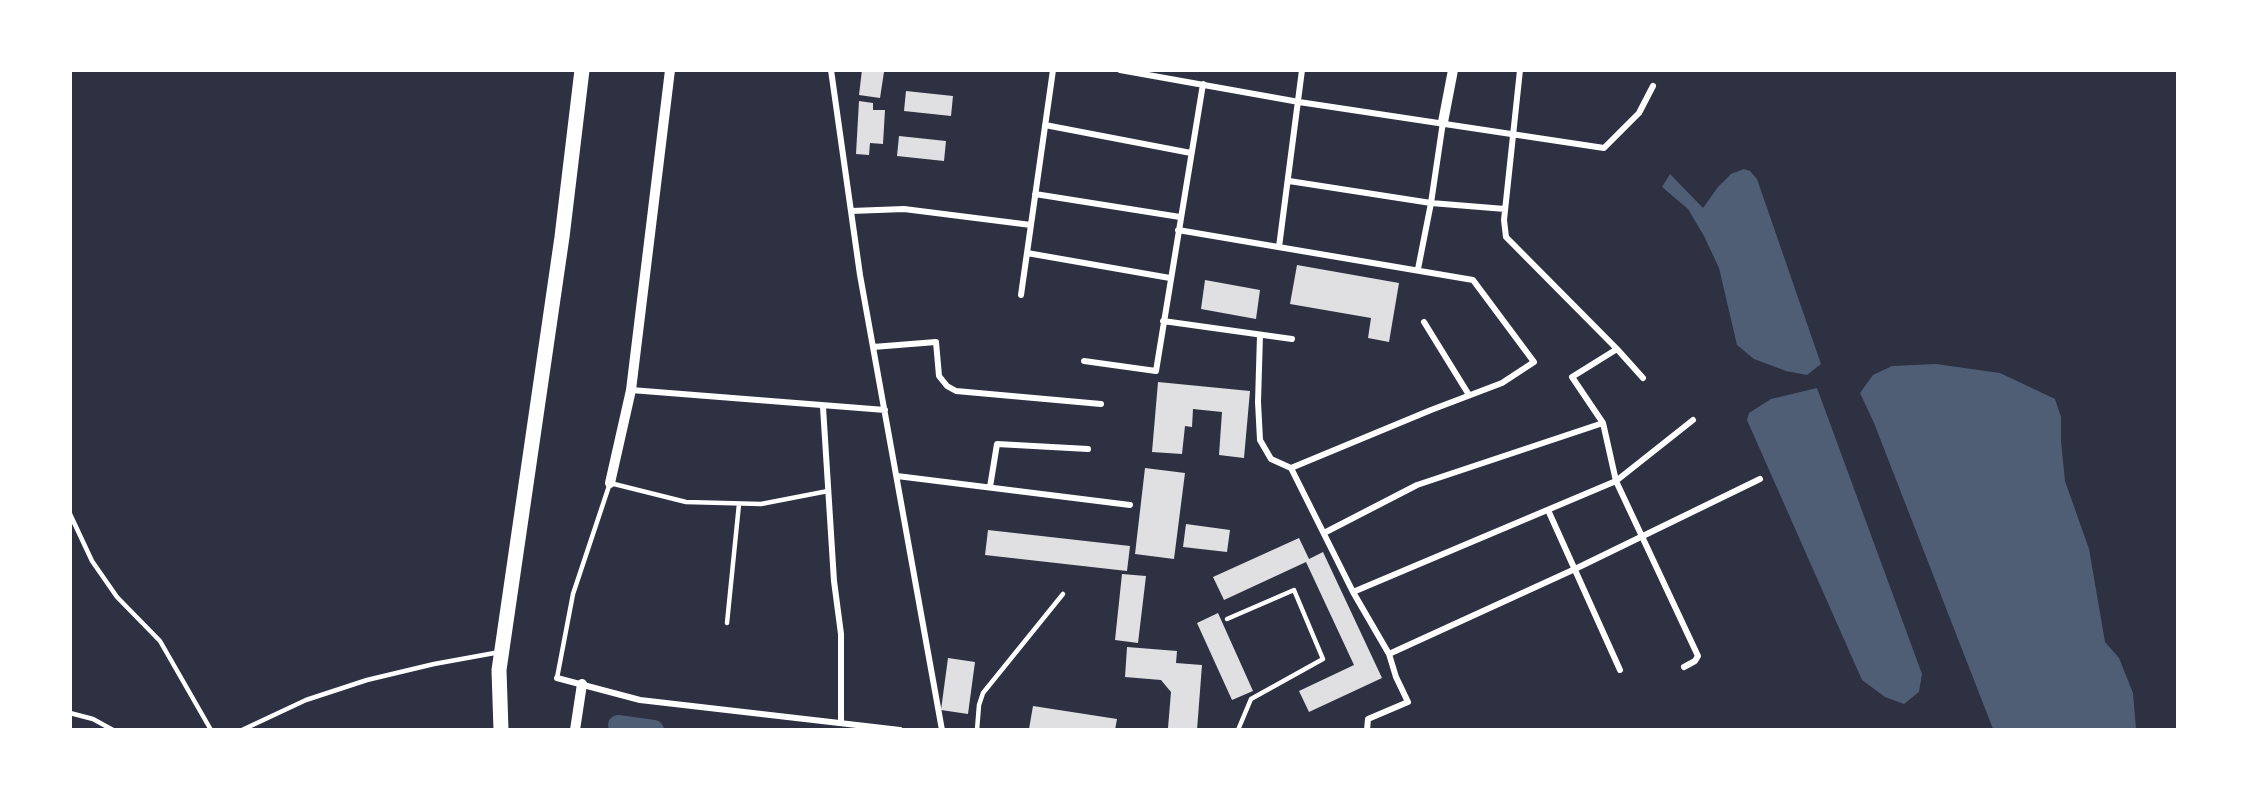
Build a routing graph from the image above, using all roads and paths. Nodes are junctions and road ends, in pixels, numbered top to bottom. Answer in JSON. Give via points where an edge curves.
{"nodes":[{"id":1,"x":582,"y":70,"type":"edge"},
{"id":2,"x":670,"y":70,"type":"edge"},
{"id":3,"x":831,"y":70,"type":"edge"},
{"id":4,"x":1053,"y":70,"type":"edge"},
{"id":5,"x":1120,"y":70,"type":"edge"},
{"id":6,"x":1302,"y":70,"type":"edge"},
{"id":7,"x":1453,"y":70,"type":"edge"},
{"id":8,"x":1520,"y":70,"type":"edge"},
{"id":9,"x":1203,"y":84,"type":"junction"},
{"id":10,"x":1653,"y":86,"type":"dead end"},
{"id":11,"x":1299,"y":102,"type":"junction"},
{"id":12,"x":1443,"y":122,"type":"junction"},
{"id":13,"x":1045,"y":125,"type":"junction"},
{"id":14,"x":1514,"y":134,"type":"junction"},
{"id":15,"x":1191,"y":153,"type":"junction"},
{"id":16,"x":1289,"y":182,"type":"junction"},
{"id":17,"x":1035,"y":194,"type":"junction"},
{"id":18,"x":1431,"y":202,"type":"junction"},
{"id":19,"x":1505,"y":209,"type":"junction"},
{"id":20,"x":851,"y":211,"type":"junction"},
{"id":21,"x":1180,"y":217,"type":"junction"},
{"id":22,"x":1031,"y":225,"type":"junction"},
{"id":23,"x":1178,"y":230,"type":"junction"},
{"id":24,"x":1279,"y":247,"type":"junction"},
{"id":25,"x":1027,"y":253,"type":"junction"},
{"id":26,"x":1419,"y":269,"type":"junction"},
{"id":27,"x":1170,"y":278,"type":"junction"},
{"id":28,"x":1021,"y":296,"type":"dead end"},
{"id":29,"x":1163,"y":321,"type":"junction"},
{"id":30,"x":1424,"y":322,"type":"dead end"},
{"id":31,"x":1260,"y":335,"type":"junction"},
{"id":32,"x":1292,"y":339,"type":"dead end"},
{"id":33,"x":873,"y":347,"type":"junction"},
{"id":34,"x":1617,"y":349,"type":"junction"},
{"id":35,"x":1084,"y":361,"type":"dead end"},
{"id":36,"x":1643,"y":378,"type":"dead end"},
{"id":37,"x":631,"y":390,"type":"junction"},
{"id":38,"x":1469,"y":395,"type":"junction"},
{"id":39,"x":1101,"y":404,"type":"dead end"},
{"id":40,"x":823,"y":407,"type":"junction"},
{"id":41,"x":885,"y":410,"type":"junction"},
{"id":42,"x":1693,"y":420,"type":"dead end"},
{"id":43,"x":1603,"y":423,"type":"junction"},
{"id":44,"x":1088,"y":449,"type":"dead end"},
{"id":45,"x":1291,"y":468,"type":"junction"},
{"id":46,"x":897,"y":476,"type":"junction"},
{"id":47,"x":1760,"y":479,"type":"dead end"},
{"id":48,"x":1616,"y":481,"type":"junction"},
{"id":49,"x":610,"y":483,"type":"junction"},
{"id":50,"x":990,"y":487,"type":"junction"},
{"id":51,"x":828,"y":491,"type":"junction"},
{"id":52,"x":739,"y":504,"type":"junction"},
{"id":53,"x":1130,"y":505,"type":"dead end"},
{"id":54,"x":1548,"y":510,"type":"junction"},
{"id":55,"x":70,"y":514,"type":"edge"},
{"id":56,"x":1324,"y":532,"type":"junction"},
{"id":57,"x":1643,"y":537,"type":"junction"},
{"id":58,"x":1575,"y":569,"type":"junction"},
{"id":59,"x":1353,"y":592,"type":"junction"},
{"id":60,"x":1063,"y":594,"type":"dead end"},
{"id":61,"x":1227,"y":619,"type":"dead end"},
{"id":62,"x":727,"y":623,"type":"dead end"},
{"id":63,"x":502,"y":651,"type":"junction"},
{"id":64,"x":1389,"y":654,"type":"junction"},
{"id":65,"x":1684,"y":667,"type":"dead end"},
{"id":66,"x":1620,"y":670,"type":"dead end"},
{"id":67,"x":557,"y":678,"type":"joint"},
{"id":68,"x":582,"y":684,"type":"junction"},
{"id":69,"x":70,"y":713,"type":"edge"},
{"id":70,"x":841,"y":723,"type":"junction"},
{"id":71,"x":113,"y":729,"type":"edge"},
{"id":72,"x":211,"y":729,"type":"edge"},
{"id":73,"x":242,"y":729,"type":"edge"},
{"id":74,"x":501,"y":729,"type":"edge"},
{"id":75,"x":575,"y":729,"type":"edge"},
{"id":76,"x":900,"y":729,"type":"edge"},
{"id":77,"x":942,"y":729,"type":"edge"},
{"id":78,"x":977,"y":729,"type":"edge"},
{"id":79,"x":1238,"y":729,"type":"edge"},
{"id":80,"x":1367,"y":729,"type":"edge"}],
"edges":[{"from":1,"to":63,"type":"main road"},
{"from":2,"to":37,"type":"street"},
{"from":3,"to":20,"type":"street"},
{"from":4,"to":13,"type":"street"},
{"from":5,"to":9,"type":"street"},
{"from":6,"to":11,"type":"street"},
{"from":7,"to":12,"type":"street"},
{"from":8,"to":14,"type":"street"},
{"from":9,"to":11,"type":"street"},
{"from":9,"to":15,"type":"street"},
{"from":10,"to":14,"type":"street","via":[[1640,113],[1604,148]]},
{"from":11,"to":12,"type":"street"},
{"from":11,"to":16,"type":"street"},
{"from":12,"to":14,"type":"street"},
{"from":12,"to":18,"type":"street"},
{"from":13,"to":15,"type":"street"},
{"from":13,"to":17,"type":"street"},
{"from":14,"to":19,"type":"street"},
{"from":15,"to":21,"type":"street"},
{"from":16,"to":18,"type":"street"},
{"from":16,"to":24,"type":"street"},
{"from":17,"to":21,"type":"street"},
{"from":17,"to":22,"type":"street"},
{"from":18,"to":19,"type":"street"},
{"from":18,"to":26,"type":"street"},
{"from":19,"to":34,"type":"street","via":[[1506,237]]},
{"from":20,"to":22,"type":"street","via":[[904,209]]},
{"from":20,"to":33,"type":"street"},
{"from":21,"to":23,"type":"street"},
{"from":22,"to":25,"type":"street"},
{"from":23,"to":24,"type":"street"},
{"from":23,"to":27,"type":"street"},
{"from":24,"to":26,"type":"street"},
{"from":25,"to":27,"type":"street"},
{"from":25,"to":28,"type":"street"},
{"from":26,"to":38,"type":"street","via":[[1473,280],[1534,362],[1502,383]]},
{"from":27,"to":29,"type":"street"},
{"from":29,"to":31,"type":"street"},
{"from":29,"to":35,"type":"street","via":[[1156,371]]},
{"from":30,"to":38,"type":"street"},
{"from":31,"to":32,"type":"street"},
{"from":31,"to":45,"type":"street","via":[[1260,440],[1271,459]]},
{"from":33,"to":39,"type":"street","via":[[936,342],[939,376],[956,392]]},
{"from":33,"to":41,"type":"street"},
{"from":34,"to":36,"type":"street"},
{"from":34,"to":43,"type":"street","via":[[1572,377]]},
{"from":37,"to":40,"type":"street"},
{"from":37,"to":49,"type":"street"},
{"from":38,"to":45,"type":"street"},
{"from":40,"to":41,"type":"street"},
{"from":40,"to":51,"type":"street"},
{"from":41,"to":46,"type":"street"},
{"from":42,"to":48,"type":"street"},
{"from":43,"to":48,"type":"street"},
{"from":43,"to":56,"type":"street","via":[[1417,485]]},
{"from":44,"to":50,"type":"street","via":[[997,444]]},
{"from":45,"to":56,"type":"street"},
{"from":46,"to":50,"type":"street"},
{"from":46,"to":77,"type":"street"},
{"from":47,"to":57,"type":"street"},
{"from":48,"to":54,"type":"street"},
{"from":48,"to":57,"type":"street"},
{"from":49,"to":52,"type":"lane","via":[[686,502]]},
{"from":49,"to":67,"type":"lane","via":[[573,594]]},
{"from":50,"to":53,"type":"street"},
{"from":51,"to":52,"type":"lane","via":[[761,504]]},
{"from":51,"to":70,"type":"street","via":[[841,634]]},
{"from":52,"to":62,"type":"lane"},
{"from":54,"to":58,"type":"street"},
{"from":54,"to":59,"type":"street"},
{"from":55,"to":72,"type":"lane","via":[[92,561],[117,597],[160,641]]},
{"from":56,"to":59,"type":"street"},
{"from":57,"to":58,"type":"street"},
{"from":57,"to":65,"type":"street","via":[[1698,656]]},
{"from":58,"to":64,"type":"street"},
{"from":58,"to":66,"type":"street"},
{"from":59,"to":64,"type":"street"},
{"from":60,"to":78,"type":"lane","via":[[983,693]]},
{"from":61,"to":79,"type":"lane","via":[[1294,590],[1323,659],[1251,699]]},
{"from":63,"to":73,"type":"lane","via":[[367,680],[306,700]]},
{"from":63,"to":74,"type":"main road"},
{"from":64,"to":80,"type":"street","via":[[1408,702],[1368,719]]},
{"from":67,"to":68,"type":"street"},
{"from":68,"to":70,"type":"street","via":[[640,700]]},
{"from":68,"to":75,"type":"street"},
{"from":69,"to":71,"type":"lane"},
{"from":70,"to":76,"type":"street"}]}
